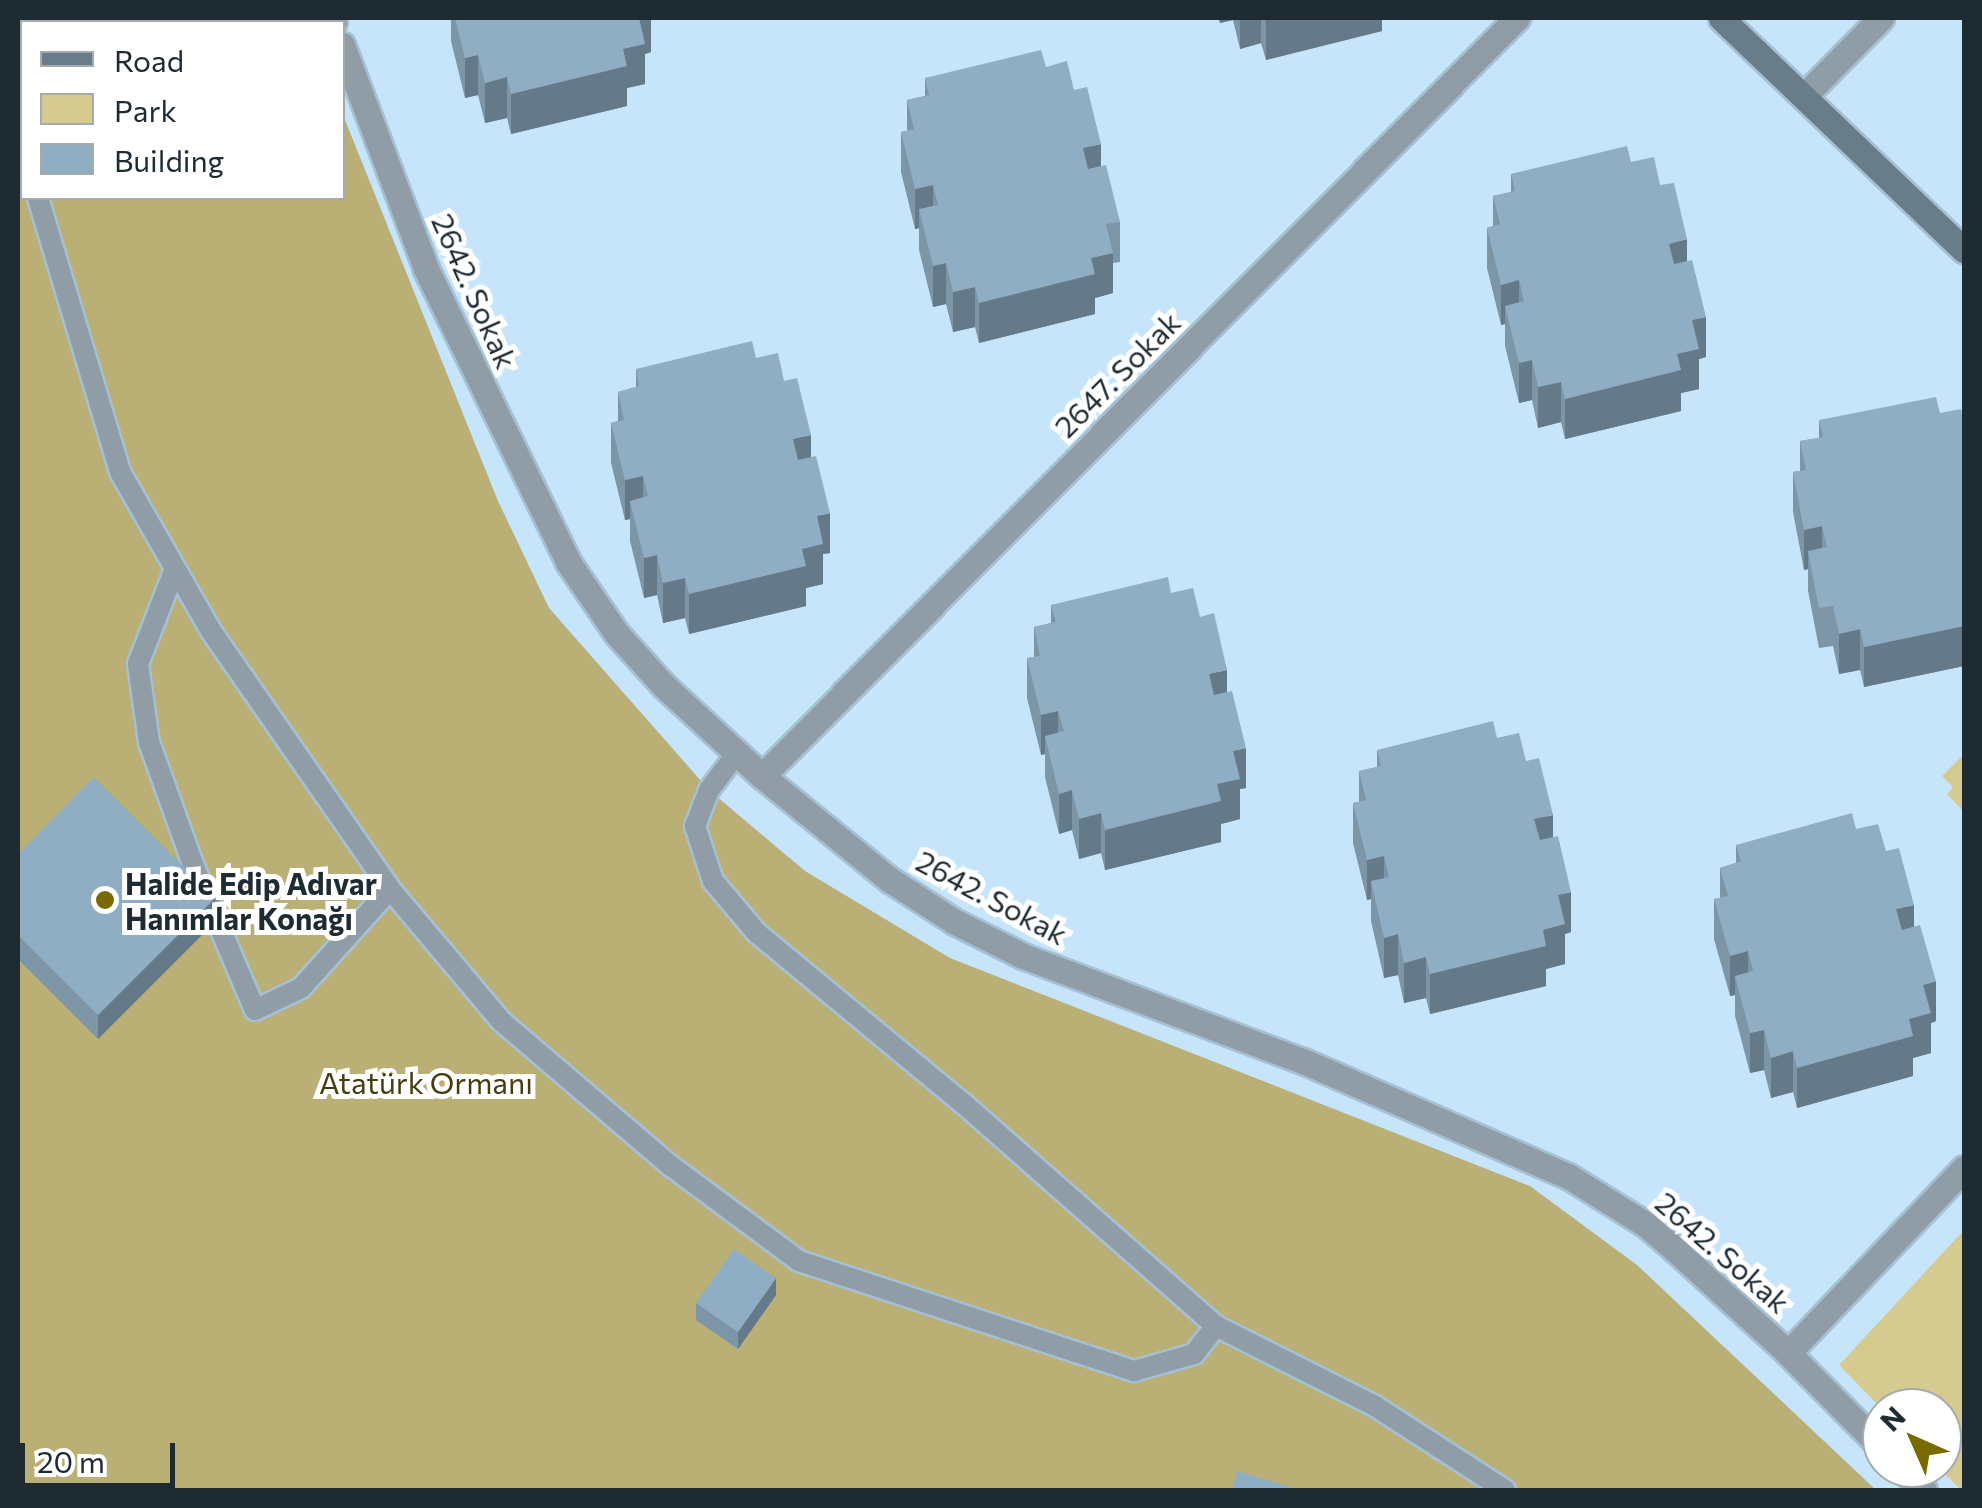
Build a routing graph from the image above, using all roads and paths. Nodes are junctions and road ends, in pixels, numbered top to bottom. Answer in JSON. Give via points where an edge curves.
{"nodes":[{"id":1,"x":1517,"y":18,"type":"edge"},
{"id":2,"x":1721,"y":18,"type":"edge"},
{"id":3,"x":1881,"y":18,"type":"edge"},
{"id":4,"x":345,"y":52,"type":"edge"},
{"id":5,"x":1804,"y":96,"type":"junction"},
{"id":6,"x":39,"y":200,"type":"edge"},
{"id":7,"x":1964,"y":250,"type":"edge"},
{"id":8,"x":175,"y":569,"type":"junction"},
{"id":9,"x":737,"y":753,"type":"junction"},
{"id":10,"x":762,"y":776,"type":"junction"},
{"id":11,"x":390,"y":888,"type":"junction"},
{"id":12,"x":1964,"y":1168,"type":"edge"},
{"id":13,"x":1216,"y":1326,"type":"junction"},
{"id":14,"x":1788,"y":1353,"type":"junction"},
{"id":15,"x":1862,"y":1428,"type":"edge"},
{"id":16,"x":1505,"y":1490,"type":"edge"}],
"edges":[{"from":1,"to":10,"type":"street","name":"2647. Sokak"},
{"from":2,"to":5,"type":"street"},
{"from":3,"to":5,"type":"street"},
{"from":4,"to":9,"type":"street","name":"2642. Sokak","via":[[426,269],[568,562],[640,660]]},
{"from":5,"to":7,"type":"street"},
{"from":6,"to":8,"type":"lane","via":[[120,472]]},
{"from":8,"to":11,"type":"lane"},
{"from":8,"to":11,"type":"lane","via":[[138,664],[149,742],[255,1010],[302,988]]},
{"from":9,"to":10,"type":"street","name":"2642. Sokak"},
{"from":9,"to":13,"type":"lane","via":[[709,790],[695,826],[713,881],[757,933]]},
{"from":10,"to":14,"type":"street","name":"2642. Sokak","via":[[890,880],[1023,956],[1303,1061],[1568,1176],[1645,1224]]},
{"from":11,"to":13,"type":"lane","via":[[502,1020],[671,1166],[799,1262],[1134,1370],[1194,1354]]},
{"from":12,"to":14,"type":"street"},
{"from":13,"to":16,"type":"lane","via":[[1374,1406]]},
{"from":14,"to":15,"type":"street","name":"2642. Sokak"}]}
